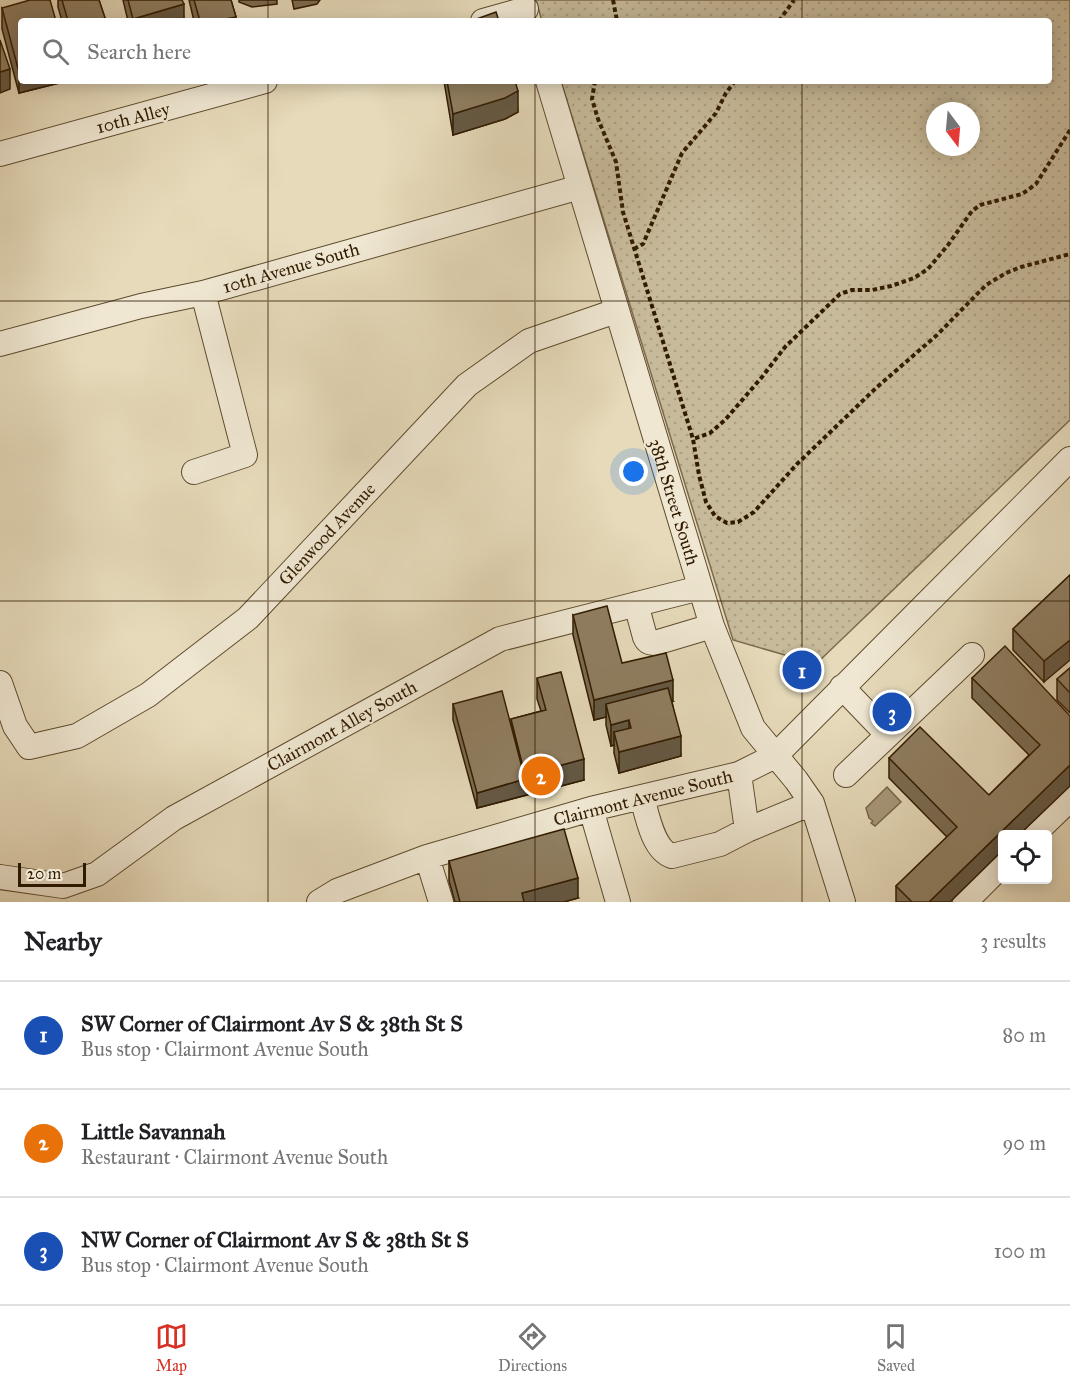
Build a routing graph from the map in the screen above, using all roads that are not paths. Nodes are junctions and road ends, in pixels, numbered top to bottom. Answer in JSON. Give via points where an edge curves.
{"nodes":[{"id":1,"x":526,"y":10,"type":"edge"},
{"id":2,"x":495,"y":18,"type":"edge"},
{"id":3,"x":254,"y":84,"type":"edge"},
{"id":4,"x":549,"y":84,"type":"edge"},
{"id":5,"x":0,"y":154,"type":"edge"},
{"id":6,"x":580,"y":187,"type":"junction"},
{"id":7,"x":203,"y":293,"type":"junction"},
{"id":8,"x":616,"y":311,"type":"junction"},
{"id":9,"x":0,"y":345,"type":"edge"},
{"id":10,"x":1070,"y":459,"type":"edge"},
{"id":11,"x":194,"y":472,"type":"dead end"},
{"id":12,"x":700,"y":588,"type":"junction"},
{"id":13,"x":636,"y":604,"type":"junction"},
{"id":14,"x":712,"y":626,"type":"junction"},
{"id":15,"x":972,"y":655,"type":"dead end"},
{"id":16,"x":0,"y":683,"type":"edge"},
{"id":17,"x":842,"y":687,"type":"junction"},
{"id":18,"x":888,"y":735,"type":"junction"},
{"id":19,"x":775,"y":756,"type":"junction"},
{"id":20,"x":739,"y":774,"type":"junction"},
{"id":21,"x":846,"y":775,"type":"dead end"},
{"id":22,"x":642,"y":797,"type":"junction"},
{"id":23,"x":1070,"y":799,"type":"edge"},
{"id":24,"x":812,"y":803,"type":"junction"},
{"id":25,"x":591,"y":809,"type":"junction"},
{"id":26,"x":747,"y":830,"type":"junction"},
{"id":27,"x":1038,"y":830,"type":"edge"},
{"id":28,"x":427,"y":857,"type":"junction"},
{"id":29,"x":998,"y":869,"type":"edge"},
{"id":30,"x":0,"y":877,"type":"edge"},
{"id":31,"x":319,"y":902,"type":"edge"},
{"id":32,"x":441,"y":902,"type":"edge"},
{"id":33,"x":618,"y":902,"type":"edge"},
{"id":34,"x":843,"y":902,"type":"edge"},
{"id":35,"x":965,"y":902,"type":"edge"}],
"edges":[{"from":1,"to":2,"type":"street"},
{"from":3,"to":5,"type":"street","name":"10th Alley"},
{"from":4,"to":6,"type":"street","name":"38th Street South"},
{"from":6,"to":7,"type":"street","name":"10th Avenue South"},
{"from":6,"to":8,"type":"street","name":"38th Street South"},
{"from":7,"to":9,"type":"street","name":"10th Avenue South"},
{"from":7,"to":11,"type":"street","via":[[244,455]]},
{"from":8,"to":12,"type":"street","name":"38th Street South"},
{"from":8,"to":16,"type":"street","name":"Glenwood Avenue","via":[[530,341],[467,385],[248,618],[148,695],[77,736],[29,747],[15,726]]},
{"from":10,"to":17,"type":"street","name":"Clairmont Avenue South"},
{"from":12,"to":13,"type":"street","name":"Clairmont Alley South"},
{"from":12,"to":14,"type":"street","name":"38th Street South"},
{"from":13,"to":14,"type":"street","via":[[650,643]]},
{"from":13,"to":30,"type":"street","name":"Clairmont Alley South","via":[[500,639],[174,818],[97,874],[63,886]]},
{"from":14,"to":19,"type":"street","name":"38th Street South","via":[[753,728]]},
{"from":15,"to":18,"type":"street"},
{"from":17,"to":18,"type":"street"},
{"from":17,"to":19,"type":"street","name":"Clairmont Avenue South"},
{"from":18,"to":21,"type":"street"},
{"from":19,"to":20,"type":"street","name":"Clairmont Avenue South"},
{"from":19,"to":24,"type":"street","name":"38th Street South"},
{"from":20,"to":22,"type":"street","name":"Clairmont Avenue South"},
{"from":20,"to":26,"type":"street"},
{"from":22,"to":25,"type":"street","name":"Clairmont Avenue South"},
{"from":22,"to":26,"type":"street","via":[[654,837],[669,856],[720,844]]},
{"from":23,"to":27,"type":"street"},
{"from":24,"to":26,"type":"street"},
{"from":24,"to":34,"type":"street","name":"38th Street South"},
{"from":25,"to":28,"type":"street","name":"Clairmont Avenue South"},
{"from":25,"to":33,"type":"street"},
{"from":28,"to":31,"type":"street","name":"Clairmont Avenue South","via":[[337,891]]},
{"from":28,"to":32,"type":"street"},
{"from":29,"to":35,"type":"street"}]}
